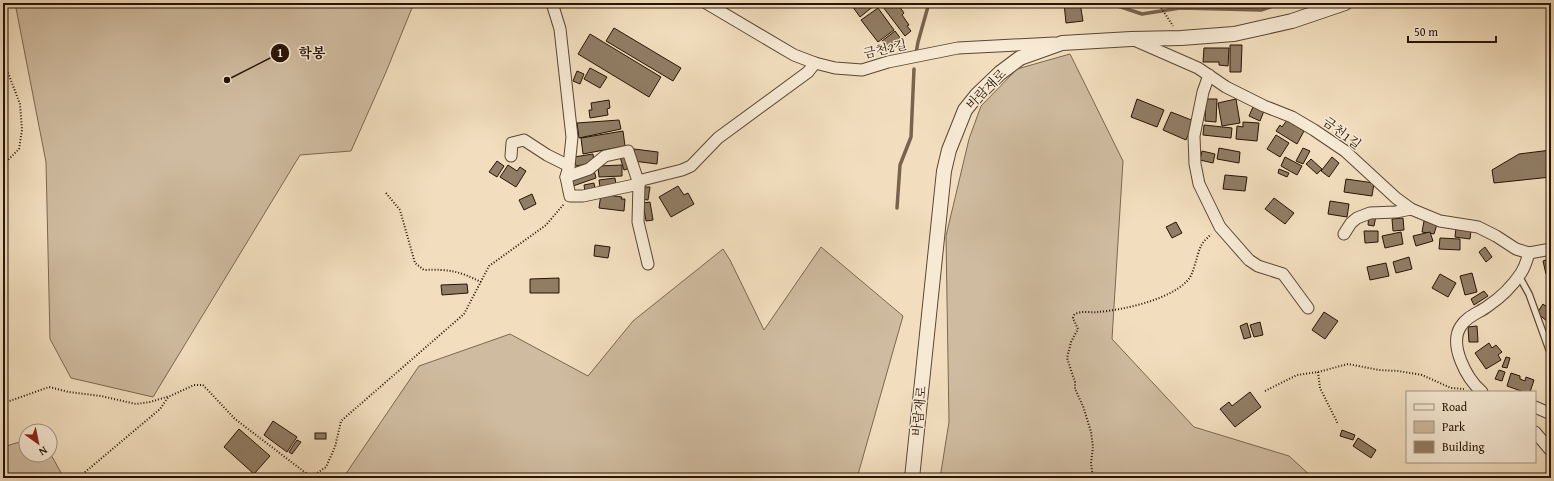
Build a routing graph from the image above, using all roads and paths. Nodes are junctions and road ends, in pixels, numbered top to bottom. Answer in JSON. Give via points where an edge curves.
{"nodes":[{"id":1,"x":552,"y":3,"type":"edge"},
{"id":2,"x":706,"y":3,"type":"edge"},
{"id":3,"x":1158,"y":3,"type":"edge"},
{"id":4,"x":1345,"y":3,"type":"edge"},
{"id":5,"x":1167,"y":17,"type":"dead end"},
{"id":6,"x":3,"y":37,"type":"edge"},
{"id":7,"x":1131,"y":39,"type":"junction"},
{"id":8,"x":1062,"y":43,"type":"junction"},
{"id":9,"x":815,"y":63,"type":"junction"},
{"id":10,"x":1209,"y":75,"type":"junction"},
{"id":11,"x":511,"y":156,"type":"dead end"},
{"id":12,"x":7,"y":161,"type":"dead end"},
{"id":13,"x":568,"y":171,"type":"junction"},
{"id":14,"x":639,"y":184,"type":"junction"},
{"id":15,"x":386,"y":193,"type":"dead end"},
{"id":16,"x":570,"y":196,"type":"junction"},
{"id":17,"x":1411,"y":209,"type":"junction"},
{"id":18,"x":1220,"y":228,"type":"junction"},
{"id":19,"x":1344,"y":234,"type":"dead end"},
{"id":20,"x":1551,"y":249,"type":"edge"},
{"id":21,"x":1530,"y":253,"type":"junction"},
{"id":22,"x":648,"y":264,"type":"dead end"},
{"id":23,"x":1519,"y":276,"type":"junction"},
{"id":24,"x":481,"y":282,"type":"junction"},
{"id":25,"x":1308,"y":308,"type":"dead end"},
{"id":26,"x":1551,"y":355,"type":"edge"},
{"id":27,"x":1318,"y":372,"type":"junction"},
{"id":28,"x":1265,"y":391,"type":"dead end"},
{"id":29,"x":1481,"y":391,"type":"edge"},
{"id":30,"x":170,"y":396,"type":"junction"},
{"id":31,"x":4,"y":403,"type":"edge"},
{"id":32,"x":1536,"y":407,"type":"edge"},
{"id":33,"x":1551,"y":414,"type":"edge"},
{"id":34,"x":1338,"y":424,"type":"dead end"},
{"id":35,"x":1536,"y":433,"type":"edge"},
{"id":36,"x":1551,"y":451,"type":"edge"},
{"id":37,"x":310,"y":477,"type":"edge"},
{"id":38,"x":78,"y":478,"type":"edge"},
{"id":39,"x":912,"y":478,"type":"edge"},
{"id":40,"x":1093,"y":478,"type":"edge"}],
"edges":[{"from":1,"to":13,"type":"street","via":[[560,29],[572,137]]},
{"from":2,"to":9,"type":"street","name":"금천2길","via":[[794,55]]},
{"from":3,"to":5,"type":"path"},
{"from":4,"to":7,"type":"street","name":"바람재로","via":[[1292,21],[1234,34]]},
{"from":6,"to":12,"type":"path","via":[[8,70],[20,104],[22,130],[19,149]]},
{"from":7,"to":8,"type":"street","name":"바람재로"},
{"from":7,"to":10,"type":"street","name":"금천1길"},
{"from":8,"to":9,"type":"street","name":"금천2길","via":[[958,48],[862,70]]},
{"from":8,"to":39,"type":"street","name":"바람재로","via":[[1020,58],[1000,73],[964,110],[949,150],[944,171]]},
{"from":9,"to":14,"type":"street","via":[[808,72],[718,138],[691,166],[642,180]]},
{"from":10,"to":17,"type":"street","name":"금천1길","via":[[1226,87],[1292,117],[1346,151]]},
{"from":10,"to":18,"type":"street","via":[[1194,136],[1195,164],[1199,184]]},
{"from":11,"to":13,"type":"street","via":[[512,143],[524,140]]},
{"from":13,"to":14,"type":"street","via":[[589,169],[605,156],[628,151]]},
{"from":13,"to":16,"type":"street"},
{"from":14,"to":16,"type":"street","via":[[583,196]]},
{"from":14,"to":22,"type":"street","via":[[638,222]]},
{"from":15,"to":24,"type":"path","via":[[400,210],[415,262],[424,270],[463,273]]},
{"from":16,"to":24,"type":"path","via":[[546,225],[490,266]]},
{"from":17,"to":19,"type":"street","via":[[1370,213],[1357,218]]},
{"from":17,"to":21,"type":"street","name":"금천1길","via":[[1440,221],[1478,227],[1516,249]]},
{"from":18,"to":25,"type":"street","via":[[1248,260],[1283,274]]},
{"from":18,"to":40,"type":"path","via":[[1202,244],[1187,282],[1168,294],[1119,310],[1074,314],[1078,329],[1067,358],[1091,432],[1094,447],[1091,463]]},
{"from":20,"to":21,"type":"street"},
{"from":21,"to":23,"type":"street"},
{"from":23,"to":26,"type":"lane","via":[[1529,294]]},
{"from":23,"to":29,"type":"street","via":[[1500,297],[1462,324],[1457,333],[1458,349],[1464,368]]},
{"from":24,"to":37,"type":"path","via":[[464,314],[341,421],[335,447],[326,467]]},
{"from":27,"to":28,"type":"path","via":[[1296,375]]},
{"from":27,"to":29,"type":"path","via":[[1348,364],[1422,375],[1451,388]]},
{"from":27,"to":34,"type":"path","via":[[1320,388]]},
{"from":30,"to":31,"type":"path","via":[[136,404],[50,387]]},
{"from":30,"to":37,"type":"path","via":[[194,385],[203,385],[235,419]]},
{"from":30,"to":38,"type":"path","via":[[160,409]]},
{"from":32,"to":33,"type":"street"},
{"from":35,"to":36,"type":"street"}]}
